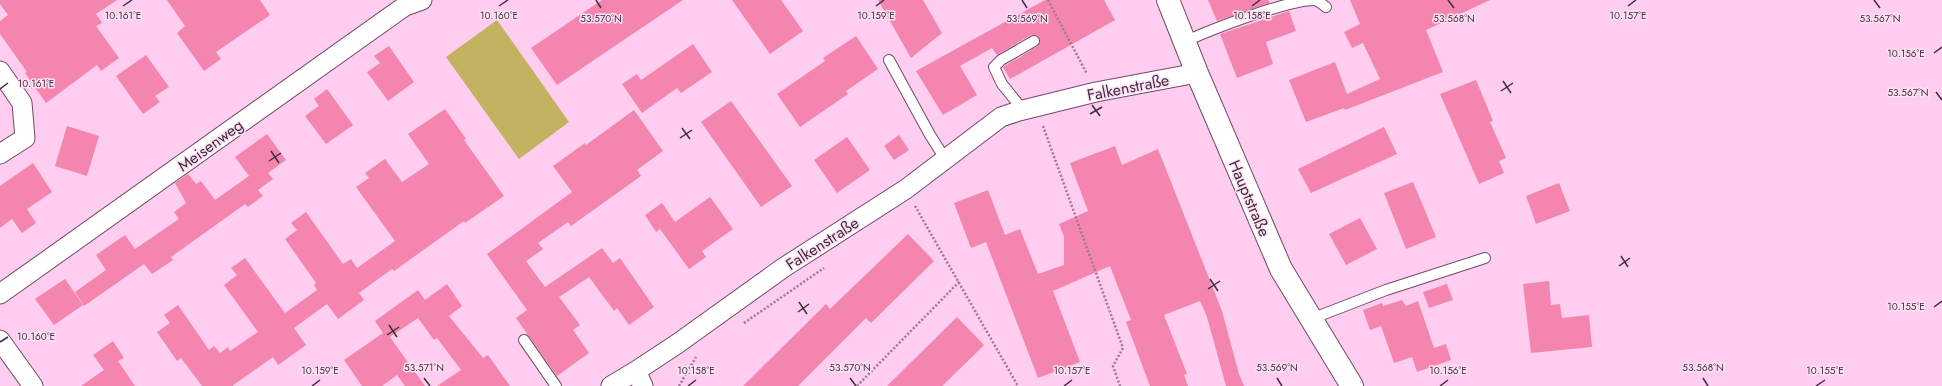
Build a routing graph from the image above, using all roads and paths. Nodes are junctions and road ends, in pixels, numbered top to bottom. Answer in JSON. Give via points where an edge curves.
{"nodes":[{"id":1,"x":422,"y":0,"type":"edge"},
{"id":2,"x":1048,"y":0,"type":"edge"},
{"id":3,"x":1168,"y":0,"type":"edge"},
{"id":4,"x":1326,"y":7,"type":"dead end"},
{"id":5,"x":1034,"y":41,"type":"dead end"},
{"id":6,"x":1184,"y":42,"type":"junction"},
{"id":7,"x":888,"y":60,"type":"dead end"},
{"id":8,"x":0,"y":72,"type":"edge"},
{"id":9,"x":1196,"y":73,"type":"junction"},
{"id":10,"x":1096,"y":92,"type":"junction"},
{"id":11,"x":1030,"y":108,"type":"junction"},
{"id":12,"x":0,"y":154,"type":"edge"},
{"id":13,"x":946,"y":160,"type":"junction"},
{"id":14,"x":910,"y":197,"type":"junction"},
{"id":15,"x":908,"y":210,"type":"dead end"},
{"id":16,"x":1485,"y":258,"type":"dead end"},
{"id":17,"x":825,"y":267,"type":"dead end"},
{"id":18,"x":959,"y":282,"type":"junction"},
{"id":19,"x":0,"y":294,"type":"edge"},
{"id":20,"x":1311,"y":319,"type":"junction"},
{"id":21,"x":741,"y":325,"type":"dead end"},
{"id":22,"x":0,"y":340,"type":"edge"},
{"id":23,"x":524,"y":340,"type":"dead end"},
{"id":24,"x":696,"y":356,"type":"dead end"},
{"id":25,"x":639,"y":379,"type":"edge"},
{"id":26,"x":33,"y":386,"type":"edge"},
{"id":27,"x":556,"y":386,"type":"edge"},
{"id":28,"x":610,"y":386,"type":"edge"},
{"id":29,"x":679,"y":386,"type":"edge"},
{"id":30,"x":857,"y":386,"type":"edge"},
{"id":31,"x":1018,"y":386,"type":"edge"},
{"id":32,"x":1120,"y":386,"type":"edge"},
{"id":33,"x":1352,"y":386,"type":"edge"}],
"edges":[{"from":1,"to":19,"type":"street","name":"Meisenweg","via":[[405,6]]},
{"from":2,"to":10,"type":"path"},
{"from":3,"to":6,"type":"street","name":"Hauptstraße"},
{"from":4,"to":6,"type":"lane","via":[[1316,0],[1288,2]]},
{"from":5,"to":11,"type":"lane","via":[[1001,60],[994,67],[1002,84]]},
{"from":6,"to":9,"type":"street","name":"Hauptstraße"},
{"from":7,"to":13,"type":"lane"},
{"from":8,"to":12,"type":"street","via":[[22,103],[25,138]]},
{"from":9,"to":10,"type":"street","name":"Falkenstraße"},
{"from":9,"to":20,"type":"street","name":"Hauptstraße","via":[[1281,269]]},
{"from":10,"to":11,"type":"street","name":"Falkenstraße"},
{"from":11,"to":13,"type":"street","name":"Falkenstraße","via":[[1001,118]]},
{"from":11,"to":32,"type":"path","via":[[1123,348],[1113,366]]},
{"from":13,"to":14,"type":"street","name":"Falkenstraße"},
{"from":14,"to":15,"type":"path"},
{"from":14,"to":18,"type":"path"},
{"from":14,"to":25,"type":"street","name":"Falkenstraße","via":[[783,268]]},
{"from":16,"to":20,"type":"lane","via":[[1386,290]]},
{"from":17,"to":21,"type":"path"},
{"from":18,"to":30,"type":"path"},
{"from":18,"to":31,"type":"path"},
{"from":20,"to":33,"type":"street","name":"Hauptstraße"},
{"from":22,"to":26,"type":"street"},
{"from":23,"to":27,"type":"lane"},
{"from":24,"to":29,"type":"path"},
{"from":25,"to":28,"type":"street","name":"Falkenstraße"}]}
